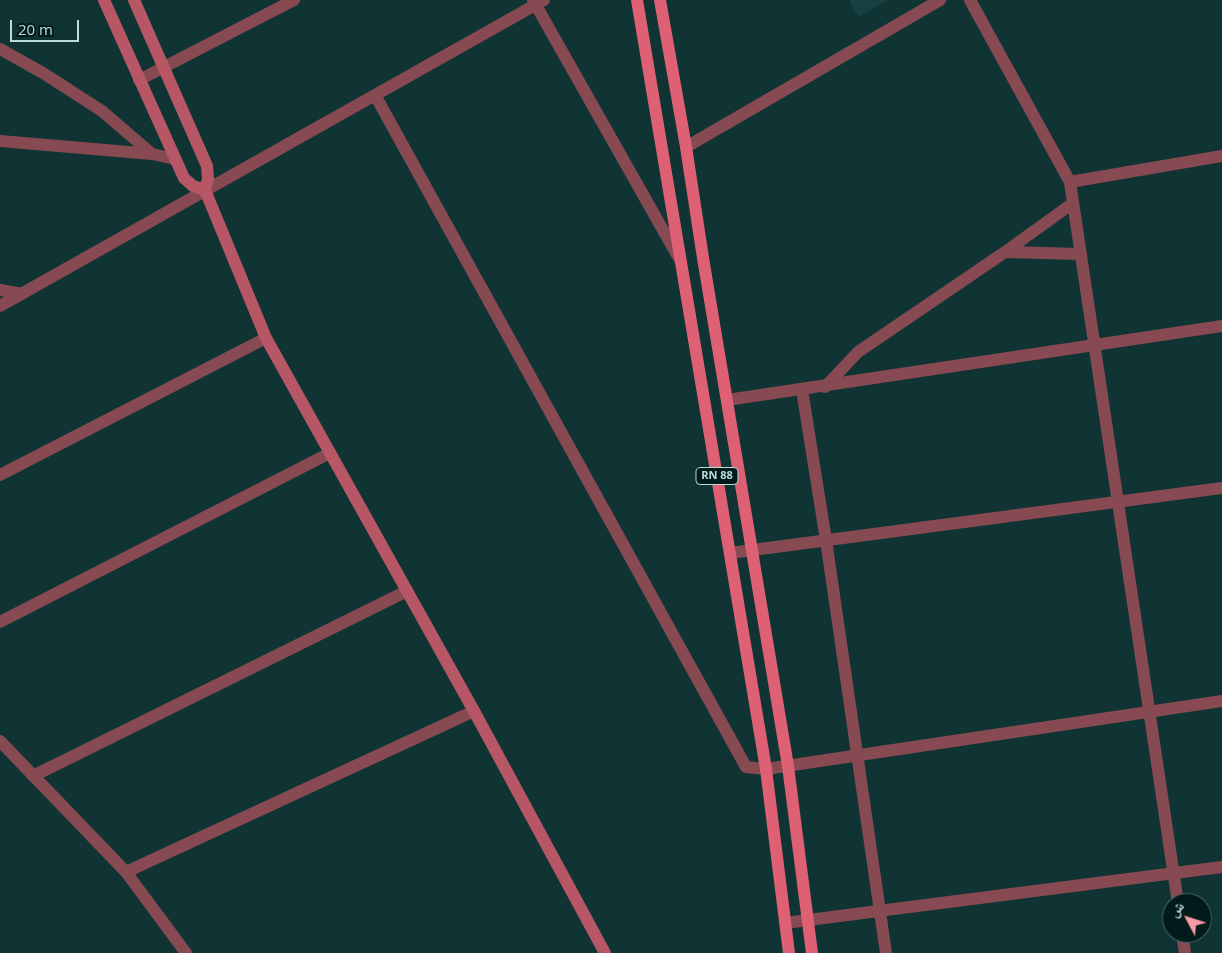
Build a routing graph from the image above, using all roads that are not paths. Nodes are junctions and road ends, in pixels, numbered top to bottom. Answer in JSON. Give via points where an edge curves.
{"nodes":[{"id":1,"x":104,"y":0,"type":"edge"},
{"id":2,"x":134,"y":0,"type":"edge"},
{"id":3,"x":294,"y":0,"type":"edge"},
{"id":4,"x":637,"y":0,"type":"edge"},
{"id":5,"x":660,"y":0,"type":"edge"},
{"id":6,"x":940,"y":0,"type":"edge"},
{"id":7,"x":970,"y":0,"type":"edge"},
{"id":8,"x":537,"y":1,"type":"edge"},
{"id":9,"x":0,"y":49,"type":"edge"},
{"id":10,"x":164,"y":68,"type":"junction"},
{"id":11,"x":139,"y":80,"type":"junction"},
{"id":12,"x":375,"y":95,"type":"junction"},
{"id":13,"x":0,"y":140,"type":"edge"},
{"id":14,"x":686,"y":147,"type":"junction"},
{"id":15,"x":152,"y":154,"type":"junction"},
{"id":16,"x":1222,"y":156,"type":"edge"},
{"id":17,"x":175,"y":159,"type":"junction"},
{"id":18,"x":1070,"y":182,"type":"junction"},
{"id":19,"x":205,"y":190,"type":"junction"},
{"id":20,"x":1073,"y":203,"type":"junction"},
{"id":21,"x":1005,"y":252,"type":"junction"},
{"id":22,"x":1081,"y":254,"type":"junction"},
{"id":23,"x":681,"y":262,"type":"junction"},
{"id":24,"x":0,"y":290,"type":"edge"},
{"id":25,"x":22,"y":294,"type":"junction"},
{"id":26,"x":0,"y":306,"type":"edge"},
{"id":27,"x":1222,"y":326,"type":"edge"},
{"id":28,"x":266,"y":338,"type":"junction"},
{"id":29,"x":1095,"y":346,"type":"junction"},
{"id":30,"x":825,"y":387,"type":"junction"},
{"id":31,"x":802,"y":390,"type":"junction"},
{"id":32,"x":727,"y":400,"type":"junction"},
{"id":33,"x":330,"y":453,"type":"junction"},
{"id":34,"x":0,"y":475,"type":"edge"},
{"id":35,"x":1222,"y":488,"type":"edge"},
{"id":36,"x":1118,"y":502,"type":"junction"},
{"id":37,"x":826,"y":540,"type":"junction"},
{"id":38,"x":752,"y":550,"type":"junction"},
{"id":39,"x":730,"y":553,"type":"junction"},
{"id":40,"x":407,"y":591,"type":"junction"},
{"id":41,"x":0,"y":622,"type":"edge"},
{"id":42,"x":1222,"y":701,"type":"edge"},
{"id":43,"x":474,"y":711,"type":"junction"},
{"id":44,"x":1149,"y":712,"type":"junction"},
{"id":45,"x":0,"y":741,"type":"edge"},
{"id":46,"x":859,"y":755,"type":"junction"},
{"id":47,"x":788,"y":766,"type":"junction"},
{"id":48,"x":766,"y":769,"type":"junction"},
{"id":49,"x":33,"y":776,"type":"junction"},
{"id":50,"x":1222,"y":867,"type":"edge"},
{"id":51,"x":126,"y":872,"type":"junction"},
{"id":52,"x":1173,"y":873,"type":"junction"},
{"id":53,"x":1176,"y":893,"type":"edge"},
{"id":54,"x":879,"y":911,"type":"junction"},
{"id":55,"x":808,"y":920,"type":"junction"},
{"id":56,"x":786,"y":923,"type":"junction"},
{"id":57,"x":186,"y":953,"type":"edge"},
{"id":58,"x":605,"y":953,"type":"edge"},
{"id":59,"x":789,"y":953,"type":"edge"},
{"id":60,"x":812,"y":953,"type":"edge"},
{"id":61,"x":886,"y":953,"type":"edge"}],
"edges":[{"from":1,"to":11,"type":"street"},
{"from":2,"to":10,"type":"street"},
{"from":3,"to":10,"type":"street"},
{"from":4,"to":23,"type":"main road","number":"RN 88"},
{"from":5,"to":14,"type":"main road","number":"RN 88"},
{"from":6,"to":14,"type":"street"},
{"from":7,"to":18,"type":"street"},
{"from":8,"to":12,"type":"street"},
{"from":8,"to":23,"type":"street"},
{"from":9,"to":15,"type":"street","via":[[102,111]]},
{"from":10,"to":11,"type":"street"},
{"from":10,"to":19,"type":"street","via":[[207,166]]},
{"from":11,"to":17,"type":"street"},
{"from":12,"to":19,"type":"street"},
{"from":12,"to":48,"type":"street","via":[[746,767]]},
{"from":13,"to":15,"type":"street"},
{"from":14,"to":32,"type":"main road","number":"RN 88"},
{"from":15,"to":17,"type":"street"},
{"from":16,"to":18,"type":"street"},
{"from":17,"to":19,"type":"street","via":[[184,178]]},
{"from":18,"to":20,"type":"street"},
{"from":19,"to":25,"type":"street"},
{"from":19,"to":28,"type":"street"},
{"from":20,"to":21,"type":"street"},
{"from":20,"to":22,"type":"street"},
{"from":21,"to":22,"type":"street"},
{"from":21,"to":30,"type":"street","via":[[858,352]]},
{"from":22,"to":29,"type":"street"},
{"from":23,"to":39,"type":"main road","number":"RN 88"},
{"from":24,"to":25,"type":"street"},
{"from":25,"to":26,"type":"street"},
{"from":27,"to":29,"type":"street"},
{"from":28,"to":33,"type":"street"},
{"from":28,"to":34,"type":"street"},
{"from":29,"to":30,"type":"street"},
{"from":29,"to":36,"type":"street"},
{"from":30,"to":31,"type":"street"},
{"from":31,"to":32,"type":"street"},
{"from":31,"to":37,"type":"street"},
{"from":32,"to":38,"type":"main road","number":"RN 88"},
{"from":33,"to":40,"type":"street"},
{"from":33,"to":41,"type":"street"},
{"from":35,"to":36,"type":"street"},
{"from":36,"to":37,"type":"street"},
{"from":36,"to":44,"type":"street"},
{"from":37,"to":38,"type":"street"},
{"from":37,"to":46,"type":"street"},
{"from":38,"to":39,"type":"street"},
{"from":38,"to":47,"type":"main road","number":"RN 88"},
{"from":39,"to":48,"type":"main road","number":"RN 88"},
{"from":40,"to":43,"type":"street"},
{"from":40,"to":49,"type":"street"},
{"from":42,"to":44,"type":"street"},
{"from":43,"to":51,"type":"street"},
{"from":43,"to":58,"type":"street"},
{"from":44,"to":46,"type":"street"},
{"from":44,"to":52,"type":"street"},
{"from":45,"to":49,"type":"street"},
{"from":46,"to":47,"type":"street"},
{"from":46,"to":54,"type":"street"},
{"from":47,"to":48,"type":"street"},
{"from":47,"to":55,"type":"main road","number":"RN 88"},
{"from":48,"to":56,"type":"main road","number":"RN 88"},
{"from":49,"to":51,"type":"street"},
{"from":50,"to":52,"type":"street"},
{"from":51,"to":57,"type":"street"},
{"from":52,"to":53,"type":"street"},
{"from":52,"to":54,"type":"street"},
{"from":54,"to":55,"type":"street"},
{"from":54,"to":61,"type":"street"},
{"from":55,"to":56,"type":"street"},
{"from":55,"to":60,"type":"main road","number":"RN 88"},
{"from":56,"to":59,"type":"main road","number":"RN 88"}]}
